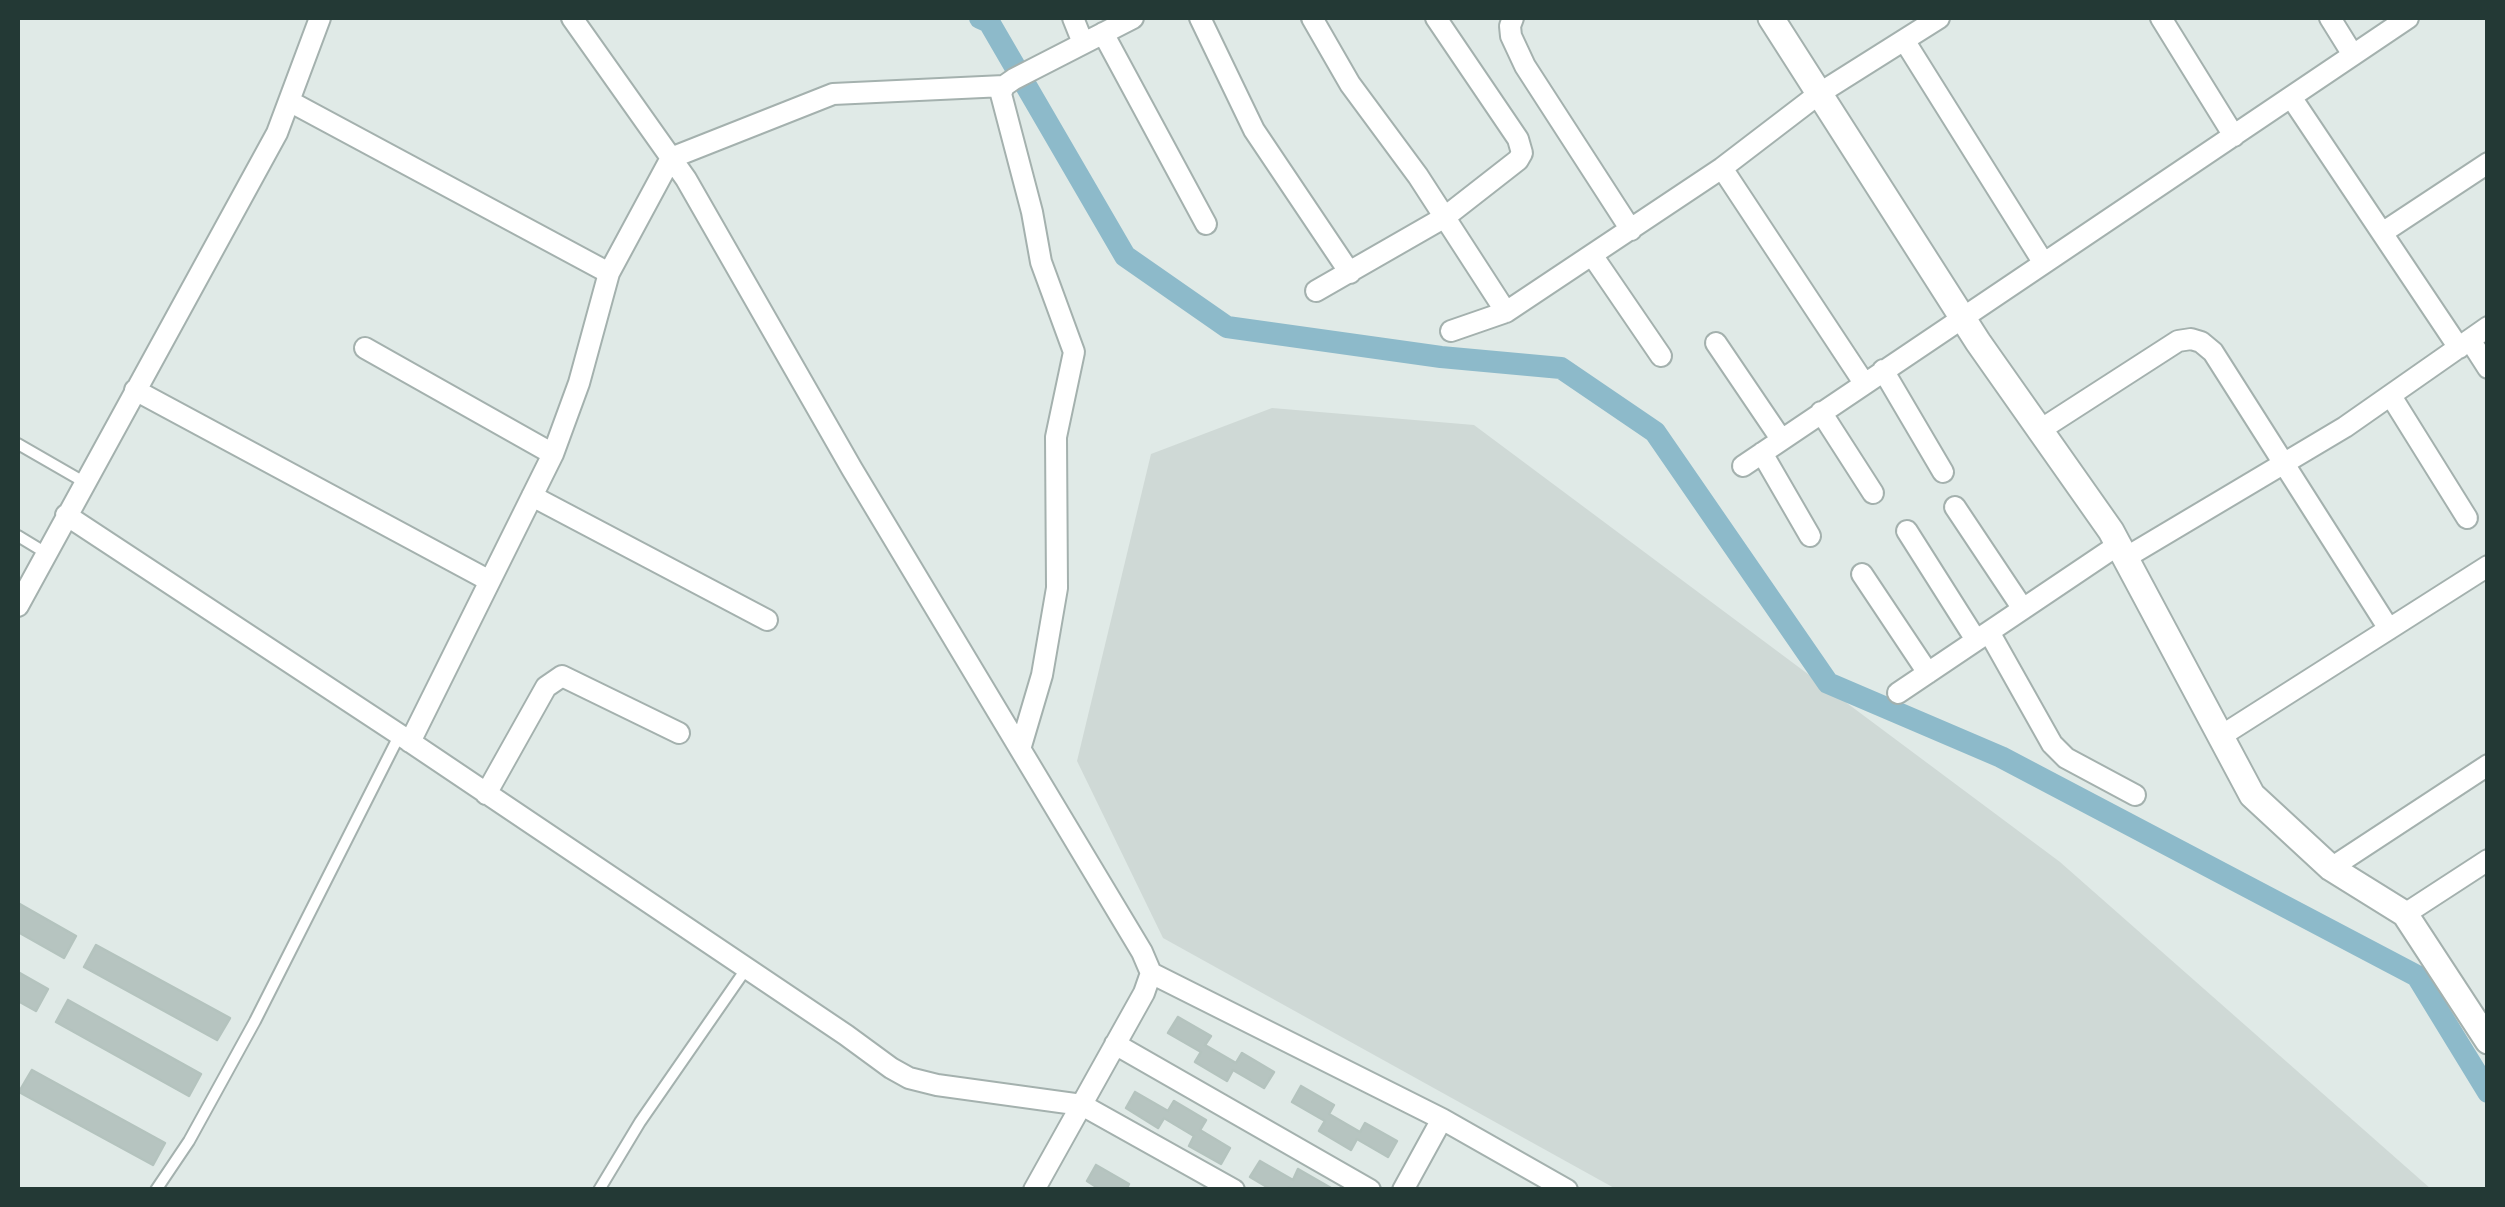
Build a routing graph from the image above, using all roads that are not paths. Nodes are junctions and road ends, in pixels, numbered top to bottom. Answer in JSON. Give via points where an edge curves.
{"nodes":[{"id":1,"x":320,"y":18,"type":"edge"},
{"id":2,"x":572,"y":18,"type":"edge"},
{"id":3,"x":1073,"y":18,"type":"edge"},
{"id":4,"x":1133,"y":18,"type":"edge"},
{"id":5,"x":1200,"y":18,"type":"edge"},
{"id":6,"x":1312,"y":18,"type":"edge"},
{"id":7,"x":1436,"y":18,"type":"edge"},
{"id":8,"x":1513,"y":18,"type":"edge"},
{"id":9,"x":1771,"y":18,"type":"edge"},
{"id":10,"x":1940,"y":18,"type":"edge"},
{"id":11,"x":2161,"y":18,"type":"edge"},
{"id":12,"x":2330,"y":18,"type":"edge"},
{"id":13,"x":2408,"y":18,"type":"edge"},
{"id":14,"x":1103,"y":33,"type":"junction"},
{"id":15,"x":1904,"y":40,"type":"junction"},
{"id":16,"x":1084,"y":43,"type":"junction"},
{"id":17,"x":2353,"y":54,"type":"junction"},
{"id":18,"x":1009,"y":82,"type":"junction"},
{"id":19,"x":1820,"y":93,"type":"junction"},
{"id":20,"x":2291,"y":97,"type":"junction"},
{"id":21,"x":289,"y":101,"type":"junction"},
{"id":22,"x":2234,"y":136,"type":"junction"},
{"id":23,"x":671,"y":158,"type":"junction"},
{"id":24,"x":2488,"y":163,"type":"edge"},
{"id":25,"x":1722,"y":168,"type":"junction"},
{"id":26,"x":1445,"y":216,"type":"junction"},
{"id":27,"x":1206,"y":224,"type":"dead end"},
{"id":28,"x":1630,"y":230,"type":"junction"},
{"id":29,"x":2382,"y":233,"type":"junction"},
{"id":30,"x":1592,"y":256,"type":"junction"},
{"id":31,"x":2043,"y":262,"type":"junction"},
{"id":32,"x":609,"y":272,"type":"junction"},
{"id":33,"x":1350,"y":272,"type":"junction"},
{"id":34,"x":1316,"y":291,"type":"dead end"},
{"id":35,"x":1506,"y":312,"type":"junction"},
{"id":36,"x":1962,"y":316,"type":"junction"},
{"id":37,"x":2488,"y":327,"type":"edge"},
{"id":38,"x":1451,"y":330,"type":"dead end"},
{"id":39,"x":1716,"y":343,"type":"dead end"},
{"id":40,"x":2465,"y":344,"type":"junction"},
{"id":41,"x":365,"y":348,"type":"dead end"},
{"id":42,"x":1661,"y":356,"type":"dead end"},
{"id":43,"x":2488,"y":368,"type":"edge"},
{"id":44,"x":1882,"y":370,"type":"junction"},
{"id":45,"x":1864,"y":383,"type":"junction"},
{"id":46,"x":135,"y":390,"type":"junction"},
{"id":47,"x":2391,"y":396,"type":"junction"},
{"id":48,"x":1821,"y":412,"type":"junction"},
{"id":49,"x":2040,"y":430,"type":"junction"},
{"id":50,"x":1781,"y":439,"type":"junction"},
{"id":51,"x":18,"y":444,"type":"edge"},
{"id":52,"x":1762,"y":452,"type":"junction"},
{"id":53,"x":553,"y":454,"type":"junction"},
{"id":54,"x":2284,"y":463,"type":"junction"},
{"id":55,"x":1743,"y":466,"type":"dead end"},
{"id":56,"x":1944,"y":472,"type":"dead end"},
{"id":57,"x":84,"y":482,"type":"junction"},
{"id":58,"x":1873,"y":493,"type":"dead end"},
{"id":59,"x":532,"y":496,"type":"junction"},
{"id":60,"x":1955,"y":506,"type":"dead end"},
{"id":61,"x":66,"y":515,"type":"junction"},
{"id":62,"x":2467,"y":518,"type":"dead end"},
{"id":63,"x":1907,"y":531,"type":"dead end"},
{"id":64,"x":18,"y":536,"type":"edge"},
{"id":65,"x":1810,"y":536,"type":"dead end"},
{"id":66,"x":2122,"y":552,"type":"junction"},
{"id":67,"x":46,"y":553,"type":"junction"},
{"id":68,"x":2488,"y":566,"type":"edge"},
{"id":69,"x":1862,"y":574,"type":"dead end"},
{"id":70,"x":488,"y":580,"type":"junction"},
{"id":71,"x":18,"y":606,"type":"edge"},
{"id":72,"x":2023,"y":609,"type":"junction"},
{"id":73,"x":767,"y":620,"type":"dead end"},
{"id":74,"x":2388,"y":630,"type":"junction"},
{"id":75,"x":1983,"y":636,"type":"junction"},
{"id":76,"x":1928,"y":673,"type":"junction"},
{"id":77,"x":1898,"y":693,"type":"dead end"},
{"id":78,"x":679,"y":734,"type":"dead end"},
{"id":79,"x":2221,"y":736,"type":"junction"},
{"id":80,"x":405,"y":738,"type":"junction"},
{"id":81,"x":1021,"y":746,"type":"junction"},
{"id":82,"x":2488,"y":765,"type":"edge"},
{"id":83,"x":486,"y":794,"type":"junction"},
{"id":84,"x":2135,"y":795,"type":"dead end"},
{"id":85,"x":2488,"y":860,"type":"edge"},
{"id":86,"x":2331,"y":868,"type":"junction"},
{"id":87,"x":2405,"y":914,"type":"junction"},
{"id":88,"x":746,"y":969,"type":"junction"},
{"id":89,"x":1151,"y":973,"type":"junction"},
{"id":90,"x":2488,"y":1041,"type":"edge"},
{"id":91,"x":1115,"y":1044,"type":"junction"},
{"id":92,"x":1082,"y":1105,"type":"junction"},
{"id":93,"x":1442,"y":1119,"type":"junction"},
{"id":94,"x":156,"y":1190,"type":"edge"},
{"id":95,"x":599,"y":1190,"type":"edge"},
{"id":96,"x":1034,"y":1190,"type":"edge"},
{"id":97,"x":1234,"y":1190,"type":"edge"},
{"id":98,"x":1370,"y":1190,"type":"edge"},
{"id":99,"x":1402,"y":1190,"type":"edge"},
{"id":100,"x":1567,"y":1190,"type":"edge"}],
"edges":[{"from":1,"to":21,"type":"street"},
{"from":2,"to":23,"type":"street"},
{"from":3,"to":16,"type":"street"},
{"from":4,"to":14,"type":"street"},
{"from":5,"to":33,"type":"street","via":[[1254,130]]},
{"from":6,"to":26,"type":"street","via":[[1350,84]]},
{"from":7,"to":26,"type":"street","via":[[1522,146],[1518,160]]},
{"from":8,"to":28,"type":"street","via":[[1512,36],[1525,66]]},
{"from":9,"to":19,"type":"street"},
{"from":10,"to":15,"type":"street"},
{"from":11,"to":22,"type":"street"},
{"from":12,"to":17,"type":"street"},
{"from":13,"to":17,"type":"street"},
{"from":14,"to":16,"type":"street"},
{"from":14,"to":27,"type":"street"},
{"from":15,"to":19,"type":"street"},
{"from":15,"to":31,"type":"street"},
{"from":16,"to":18,"type":"street"},
{"from":17,"to":20,"type":"street"},
{"from":18,"to":23,"type":"street","via":[[833,94]]},
{"from":18,"to":81,"type":"street","via":[[1004,106],[1038,248],[1074,352],[1056,437],[1058,588]]},
{"from":19,"to":25,"type":"street"},
{"from":19,"to":36,"type":"street"},
{"from":20,"to":22,"type":"street"},
{"from":20,"to":29,"type":"street"},
{"from":21,"to":32,"type":"street"},
{"from":21,"to":46,"type":"street"},
{"from":22,"to":31,"type":"street"},
{"from":23,"to":32,"type":"street"},
{"from":23,"to":81,"type":"street"},
{"from":24,"to":29,"type":"street"},
{"from":25,"to":28,"type":"street"},
{"from":25,"to":45,"type":"street"},
{"from":26,"to":33,"type":"street"},
{"from":26,"to":35,"type":"street"},
{"from":28,"to":30,"type":"street"},
{"from":29,"to":40,"type":"street"},
{"from":30,"to":35,"type":"street"},
{"from":30,"to":42,"type":"street"},
{"from":31,"to":36,"type":"street"},
{"from":32,"to":53,"type":"street"},
{"from":33,"to":34,"type":"street"},
{"from":35,"to":38,"type":"street"},
{"from":36,"to":44,"type":"street"},
{"from":36,"to":49,"type":"street"},
{"from":37,"to":40,"type":"street"},
{"from":39,"to":50,"type":"street"},
{"from":40,"to":43,"type":"street"},
{"from":40,"to":47,"type":"street"},
{"from":41,"to":53,"type":"street"},
{"from":44,"to":45,"type":"street"},
{"from":44,"to":56,"type":"street"},
{"from":45,"to":48,"type":"street"},
{"from":46,"to":57,"type":"street"},
{"from":46,"to":70,"type":"street"},
{"from":47,"to":54,"type":"street"},
{"from":47,"to":62,"type":"street"},
{"from":48,"to":50,"type":"street"},
{"from":48,"to":58,"type":"street"},
{"from":49,"to":54,"type":"street","via":[[2178,340],[2192,339],[2213,352]]},
{"from":49,"to":66,"type":"street"},
{"from":50,"to":52,"type":"street"},
{"from":51,"to":57,"type":"lane"},
{"from":52,"to":55,"type":"street"},
{"from":52,"to":65,"type":"street"},
{"from":53,"to":59,"type":"street"},
{"from":54,"to":66,"type":"street"},
{"from":54,"to":74,"type":"street"},
{"from":57,"to":61,"type":"street"},
{"from":59,"to":70,"type":"street"},
{"from":59,"to":73,"type":"street"},
{"from":60,"to":72,"type":"street"},
{"from":61,"to":67,"type":"street"},
{"from":61,"to":80,"type":"street"},
{"from":63,"to":75,"type":"street"},
{"from":64,"to":67,"type":"lane"},
{"from":66,"to":72,"type":"street"},
{"from":66,"to":79,"type":"street"},
{"from":67,"to":71,"type":"street"},
{"from":68,"to":74,"type":"street"},
{"from":69,"to":76,"type":"street"},
{"from":70,"to":80,"type":"street"},
{"from":72,"to":75,"type":"street"},
{"from":74,"to":79,"type":"street"},
{"from":75,"to":76,"type":"street"},
{"from":75,"to":84,"type":"street","via":[[2052,744]]},
{"from":76,"to":77,"type":"street"},
{"from":78,"to":83,"type":"street","via":[[562,676],[546,687]]},
{"from":79,"to":86,"type":"street","via":[[2252,795]]},
{"from":80,"to":83,"type":"street"},
{"from":80,"to":94,"type":"lane","via":[[189,1141]]},
{"from":81,"to":89,"type":"street"},
{"from":82,"to":86,"type":"street"},
{"from":83,"to":88,"type":"street"},
{"from":85,"to":87,"type":"street"},
{"from":86,"to":87,"type":"street"},
{"from":87,"to":90,"type":"street"},
{"from":88,"to":92,"type":"street","via":[[909,1078]]},
{"from":88,"to":95,"type":"lane"},
{"from":89,"to":91,"type":"street"},
{"from":89,"to":93,"type":"street"},
{"from":91,"to":92,"type":"street"},
{"from":91,"to":98,"type":"street"},
{"from":92,"to":96,"type":"street"},
{"from":92,"to":97,"type":"street"},
{"from":93,"to":99,"type":"street"},
{"from":93,"to":100,"type":"street"}]}
